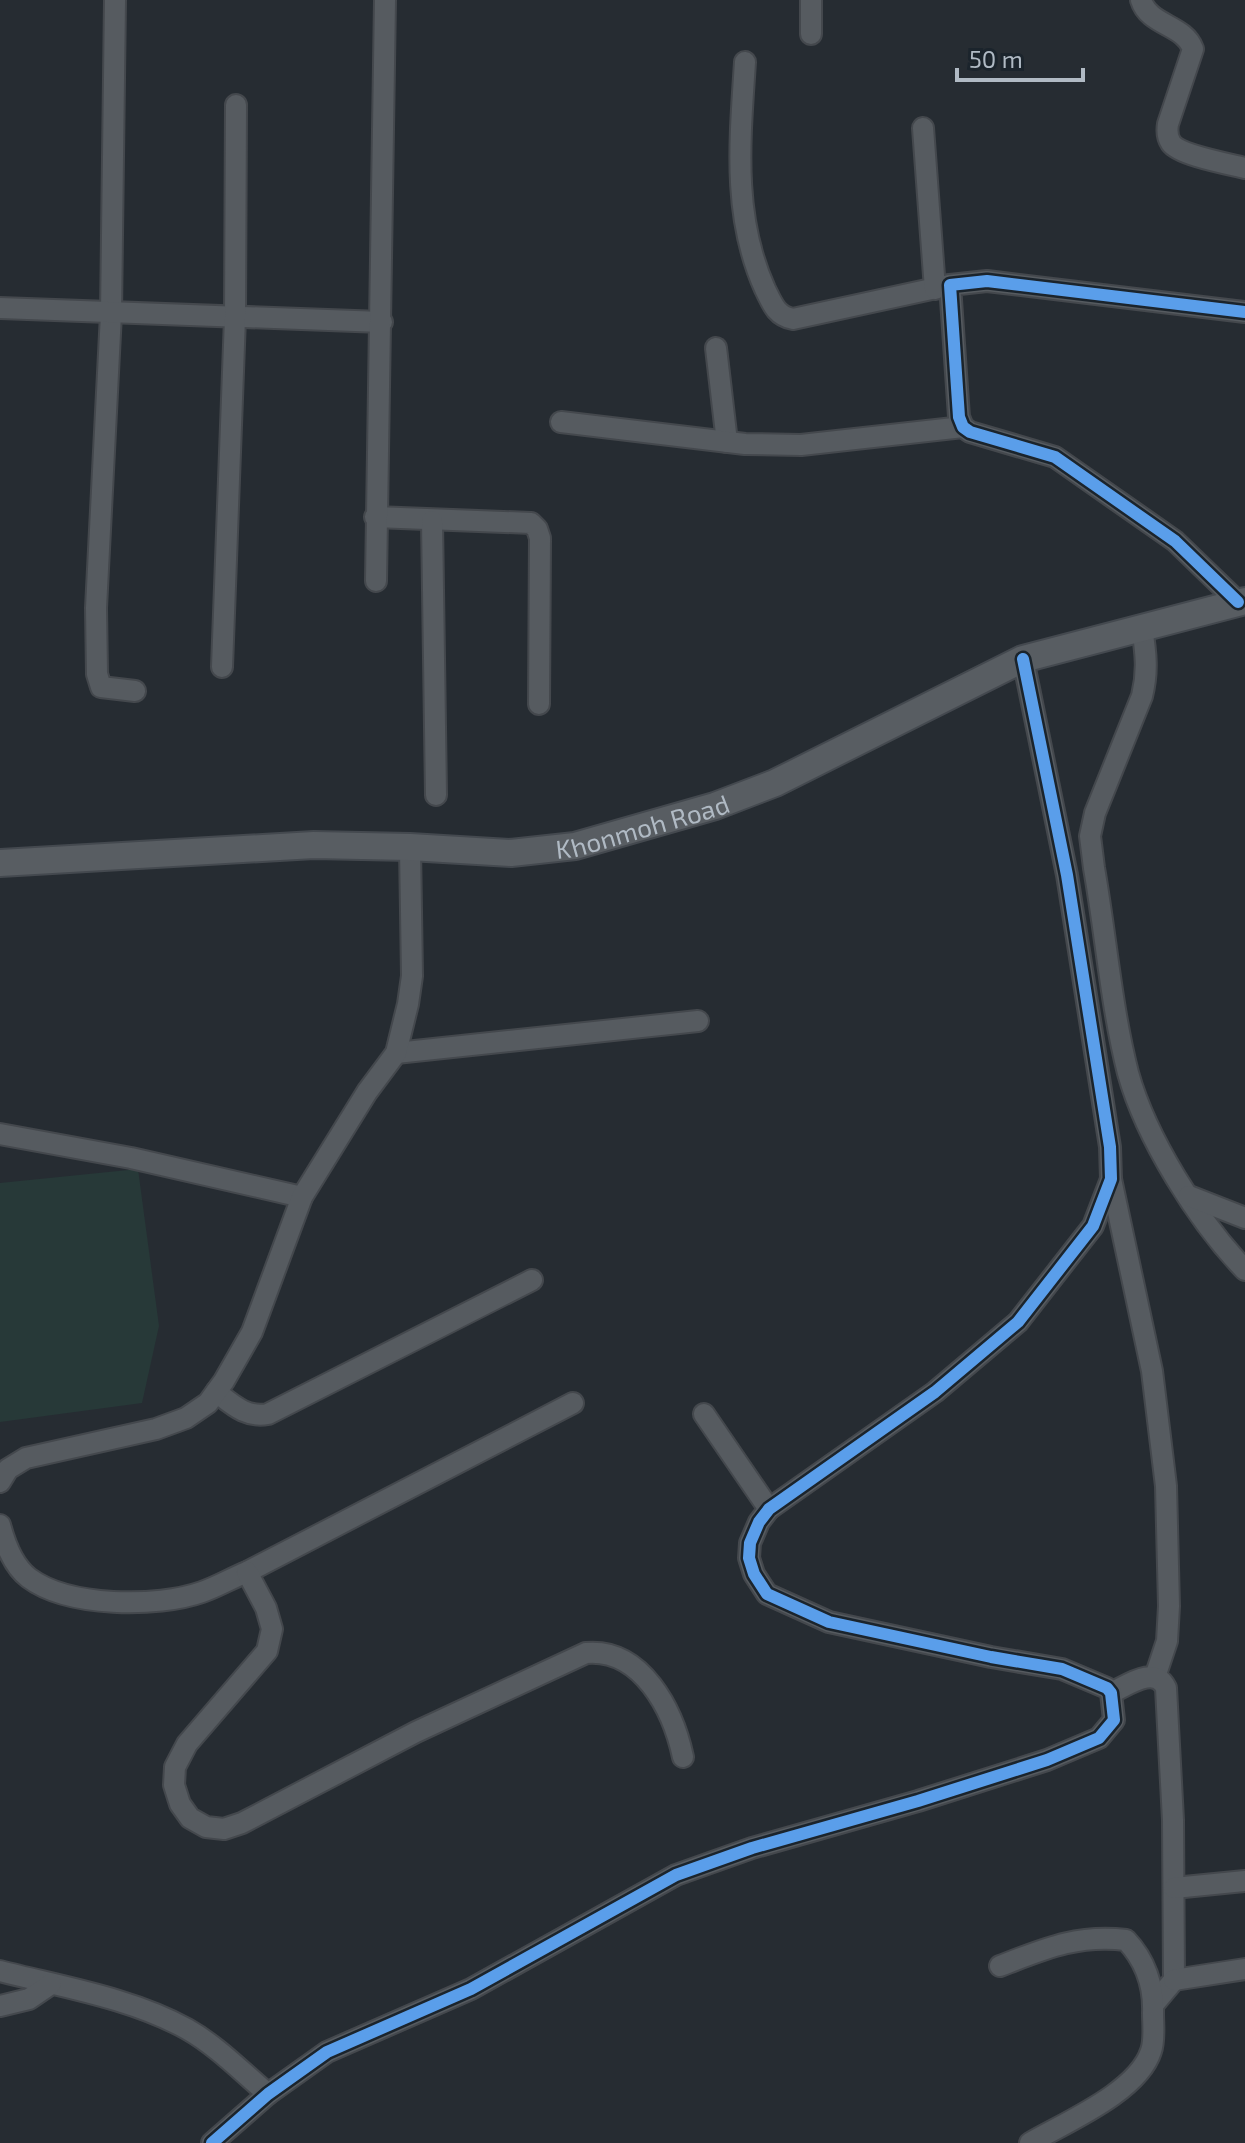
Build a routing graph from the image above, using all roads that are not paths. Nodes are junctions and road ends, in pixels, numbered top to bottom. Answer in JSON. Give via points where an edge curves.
{"nodes":[{"id":1,"x":115,"y":0,"type":"edge"},
{"id":2,"x":385,"y":0,"type":"edge"},
{"id":3,"x":811,"y":0,"type":"edge"},
{"id":4,"x":1141,"y":0,"type":"edge"},
{"id":5,"x":811,"y":34,"type":"dead end"},
{"id":6,"x":745,"y":62,"type":"dead end"},
{"id":7,"x":236,"y":105,"type":"dead end"},
{"id":8,"x":923,"y":128,"type":"dead end"},
{"id":9,"x":1245,"y":168,"type":"edge"},
{"id":10,"x":942,"y":287,"type":"junction"},
{"id":11,"x":0,"y":308,"type":"edge"},
{"id":12,"x":1245,"y":312,"type":"edge"},
{"id":13,"x":111,"y":314,"type":"junction"},
{"id":14,"x":235,"y":318,"type":"junction"},
{"id":15,"x":382,"y":322,"type":"junction"},
{"id":16,"x":716,"y":348,"type":"dead end"},
{"id":17,"x":561,"y":422,"type":"dead end"},
{"id":18,"x":963,"y":427,"type":"junction"},
{"id":19,"x":727,"y":442,"type":"junction"},
{"id":20,"x":375,"y":517,"type":"junction"},
{"id":21,"x":432,"y":521,"type":"junction"},
{"id":22,"x":376,"y":581,"type":"dead end"},
{"id":23,"x":1242,"y":602,"type":"edge"},
{"id":24,"x":1142,"y":628,"type":"junction"},
{"id":25,"x":1023,"y":659,"type":"junction"},
{"id":26,"x":222,"y":667,"type":"dead end"},
{"id":27,"x":135,"y":691,"type":"dead end"},
{"id":28,"x":539,"y":704,"type":"dead end"},
{"id":29,"x":436,"y":795,"type":"dead end"},
{"id":30,"x":410,"y":847,"type":"junction"},
{"id":31,"x":0,"y":863,"type":"edge"},
{"id":32,"x":698,"y":1021,"type":"dead end"},
{"id":33,"x":396,"y":1053,"type":"junction"},
{"id":34,"x":0,"y":1134,"type":"edge"},
{"id":35,"x":1111,"y":1179,"type":"junction"},
{"id":36,"x":286,"y":1194,"type":"junction"},
{"id":37,"x":1189,"y":1196,"type":"junction"},
{"id":38,"x":1245,"y":1218,"type":"edge"},
{"id":39,"x":1245,"y":1270,"type":"edge"},
{"id":40,"x":532,"y":1280,"type":"dead end"},
{"id":41,"x":216,"y":1392,"type":"junction"},
{"id":42,"x":573,"y":1403,"type":"dead end"},
{"id":43,"x":704,"y":1414,"type":"dead end"},
{"id":44,"x":0,"y":1482,"type":"edge"},
{"id":45,"x":769,"y":1509,"type":"junction"},
{"id":46,"x":0,"y":1525,"type":"edge"},
{"id":47,"x":247,"y":1572,"type":"junction"},
{"id":48,"x":1155,"y":1677,"type":"junction"},
{"id":49,"x":1111,"y":1693,"type":"junction"},
{"id":50,"x":683,"y":1757,"type":"dead end"},
{"id":51,"x":1245,"y":1881,"type":"edge"},
{"id":52,"x":1174,"y":1888,"type":"junction"},
{"id":53,"x":1000,"y":1966,"type":"dead end"},
{"id":54,"x":1245,"y":1969,"type":"edge"},
{"id":55,"x":0,"y":1971,"type":"edge"},
{"id":56,"x":1174,"y":1980,"type":"junction"},
{"id":57,"x":51,"y":1984,"type":"junction"},
{"id":58,"x":1153,"y":2005,"type":"junction"},
{"id":59,"x":0,"y":2006,"type":"edge"},
{"id":60,"x":268,"y":2094,"type":"junction"},
{"id":61,"x":212,"y":2143,"type":"edge"},
{"id":62,"x":1030,"y":2143,"type":"edge"}],
"edges":[{"from":1,"to":13,"type":"street"},
{"from":2,"to":15,"type":"street"},
{"from":3,"to":5,"type":"street"},
{"from":4,"to":9,"type":"street","via":[[1146,12],[1186,36],[1193,49],[1168,124],[1170,142],[1183,151]]},
{"from":6,"to":10,"type":"street","via":[[739,155],[744,221],[759,275],[778,313],[793,319]]},
{"from":7,"to":14,"type":"street"},
{"from":8,"to":10,"type":"street"},
{"from":10,"to":12,"type":"street","via":[[987,281]]},
{"from":10,"to":18,"type":"street"},
{"from":11,"to":13,"type":"street"},
{"from":13,"to":14,"type":"street"},
{"from":13,"to":27,"type":"street","via":[[97,674],[101,687]]},
{"from":14,"to":15,"type":"street"},
{"from":14,"to":26,"type":"street"},
{"from":15,"to":20,"type":"street"},
{"from":16,"to":19,"type":"street"},
{"from":17,"to":19,"type":"street"},
{"from":18,"to":19,"type":"street","via":[[801,445]]},
{"from":18,"to":23,"type":"street","via":[[1055,457],[1175,541]]},
{"from":20,"to":21,"type":"street"},
{"from":20,"to":22,"type":"street"},
{"from":21,"to":28,"type":"street","via":[[531,523],[537,529]]},
{"from":21,"to":29,"type":"street"},
{"from":23,"to":24,"type":"main road","name":"Khonmoh Road"},
{"from":24,"to":25,"type":"main road","name":"Khonmoh Road"},
{"from":24,"to":37,"type":"street","via":[[1147,657],[1142,696],[1090,836],[1128,1071],[1141,1111]]},
{"from":25,"to":30,"type":"main road","name":"Khonmoh Road","via":[[775,783],[715,806],[575,846],[511,853]]},
{"from":25,"to":35,"type":"street","via":[[1067,875]]},
{"from":30,"to":31,"type":"main road","name":"Khonmoh Road","via":[[314,845]]},
{"from":30,"to":33,"type":"street","via":[[412,976]]},
{"from":32,"to":33,"type":"street"},
{"from":33,"to":36,"type":"street"},
{"from":34,"to":36,"type":"street"},
{"from":35,"to":45,"type":"street","via":[[1093,1226],[1018,1322],[935,1392]]},
{"from":35,"to":48,"type":"street","via":[[1152,1371],[1166,1486],[1167,1641]]},
{"from":36,"to":41,"type":"street","via":[[252,1332]]},
{"from":37,"to":38,"type":"street"},
{"from":37,"to":39,"type":"street"},
{"from":40,"to":41,"type":"street","via":[[268,1414],[243,1412]]},
{"from":41,"to":44,"type":"street","via":[[186,1418],[26,1458],[8,1469]]},
{"from":42,"to":47,"type":"street"},
{"from":43,"to":45,"type":"street"},
{"from":45,"to":49,"type":"street","via":[[750,1543],[749,1558],[767,1594],[829,1622],[1062,1669]]},
{"from":46,"to":47,"type":"street","via":[[10,1555],[28,1577],[64,1596],[149,1601],[200,1593]]},
{"from":47,"to":50,"type":"street","via":[[272,1629],[267,1651],[187,1744],[175,1767],[180,1804],[206,1827],[242,1823],[416,1732],[586,1653],[612,1656],[652,1685],[670,1714]]},
{"from":48,"to":49,"type":"street"},
{"from":48,"to":52,"type":"street","via":[[1166,1688]]},
{"from":49,"to":60,"type":"street","via":[[1114,1720],[1099,1738],[1047,1760],[676,1875],[471,1989],[327,2052]]},
{"from":51,"to":52,"type":"street"},
{"from":52,"to":56,"type":"street"},
{"from":53,"to":58,"type":"street","via":[[1088,1938],[1126,1940],[1148,1976]]},
{"from":54,"to":56,"type":"street"},
{"from":55,"to":57,"type":"street"},
{"from":56,"to":58,"type":"street"},
{"from":57,"to":59,"type":"street","via":[[29,1999]]},
{"from":57,"to":60,"type":"street","via":[[121,2002],[185,2028]]},
{"from":58,"to":62,"type":"street","via":[[1152,2050],[1138,2073],[1118,2092]]},
{"from":60,"to":61,"type":"street"}]}
